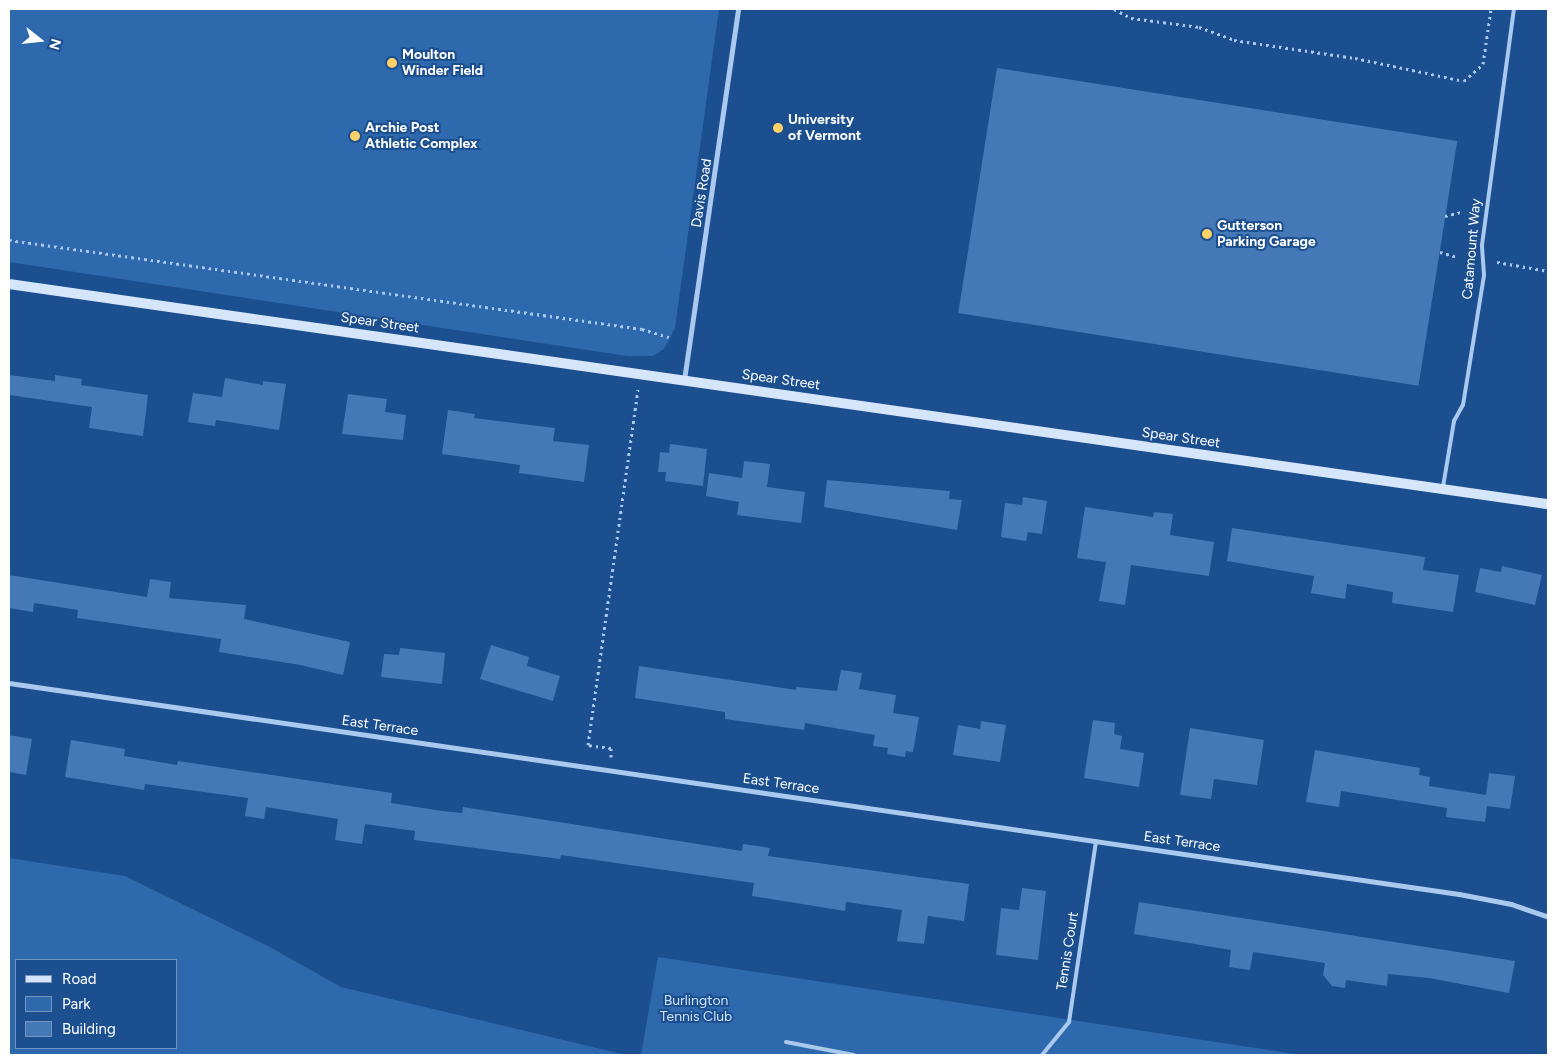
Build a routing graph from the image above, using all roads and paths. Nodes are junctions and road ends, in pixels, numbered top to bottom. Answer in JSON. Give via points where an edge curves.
{"nodes":[{"id":1,"x":738,"y":9,"type":"edge"},
{"id":2,"x":1114,"y":9,"type":"edge"},
{"id":3,"x":1491,"y":9,"type":"edge"},
{"id":4,"x":1514,"y":9,"type":"edge"},
{"id":5,"x":1461,"y":212,"type":"dead end"},
{"id":6,"x":1445,"y":216,"type":"dead end"},
{"id":7,"x":9,"y":240,"type":"edge"},
{"id":8,"x":1440,"y":252,"type":"dead end"},
{"id":9,"x":1458,"y":257,"type":"dead end"},
{"id":10,"x":1482,"y":260,"type":"junction"},
{"id":11,"x":1548,"y":271,"type":"edge"},
{"id":12,"x":9,"y":284,"type":"edge"},
{"id":13,"x":669,"y":337,"type":"dead end"},
{"id":14,"x":640,"y":374,"type":"junction"},
{"id":15,"x":684,"y":380,"type":"junction"},
{"id":16,"x":1443,"y":489,"type":"junction"},
{"id":17,"x":1548,"y":504,"type":"edge"},
{"id":18,"x":9,"y":683,"type":"edge"},
{"id":19,"x":610,"y":770,"type":"junction"},
{"id":20,"x":1096,"y":841,"type":"junction"},
{"id":21,"x":1548,"y":917,"type":"edge"},
{"id":22,"x":786,"y":1042,"type":"dead end"},
{"id":23,"x":854,"y":1055,"type":"edge"},
{"id":24,"x":1042,"y":1055,"type":"edge"}],
"edges":[{"from":1,"to":15,"type":"street","name":"Davis Road"},
{"from":2,"to":3,"type":"path","via":[[1131,18],[1199,27],[1234,40],[1355,58],[1464,81],[1483,64]]},
{"from":4,"to":10,"type":"lane","name":"Catamount Way"},
{"from":5,"to":6,"type":"path"},
{"from":7,"to":13,"type":"path","via":[[642,329]]},
{"from":8,"to":9,"type":"path"},
{"from":10,"to":11,"type":"path"},
{"from":10,"to":16,"type":"lane","name":"Catamount Way","via":[[1479,306],[1463,405],[1454,421]]},
{"from":12,"to":14,"type":"main road","name":"Spear Street"},
{"from":14,"to":15,"type":"main road","name":"Spear Street"},
{"from":14,"to":19,"type":"path","via":[[588,745],[611,748]]},
{"from":15,"to":16,"type":"main road","name":"Spear Street"},
{"from":16,"to":17,"type":"main road","name":"Spear Street"},
{"from":18,"to":19,"type":"street","name":"East Terrace"},
{"from":19,"to":20,"type":"street","name":"East Terrace"},
{"from":20,"to":21,"type":"street","name":"East Terrace","via":[[1459,894],[1511,904]]},
{"from":20,"to":24,"type":"lane","name":"Tennis Court","via":[[1069,1022]]},
{"from":22,"to":23,"type":"lane"}]}
